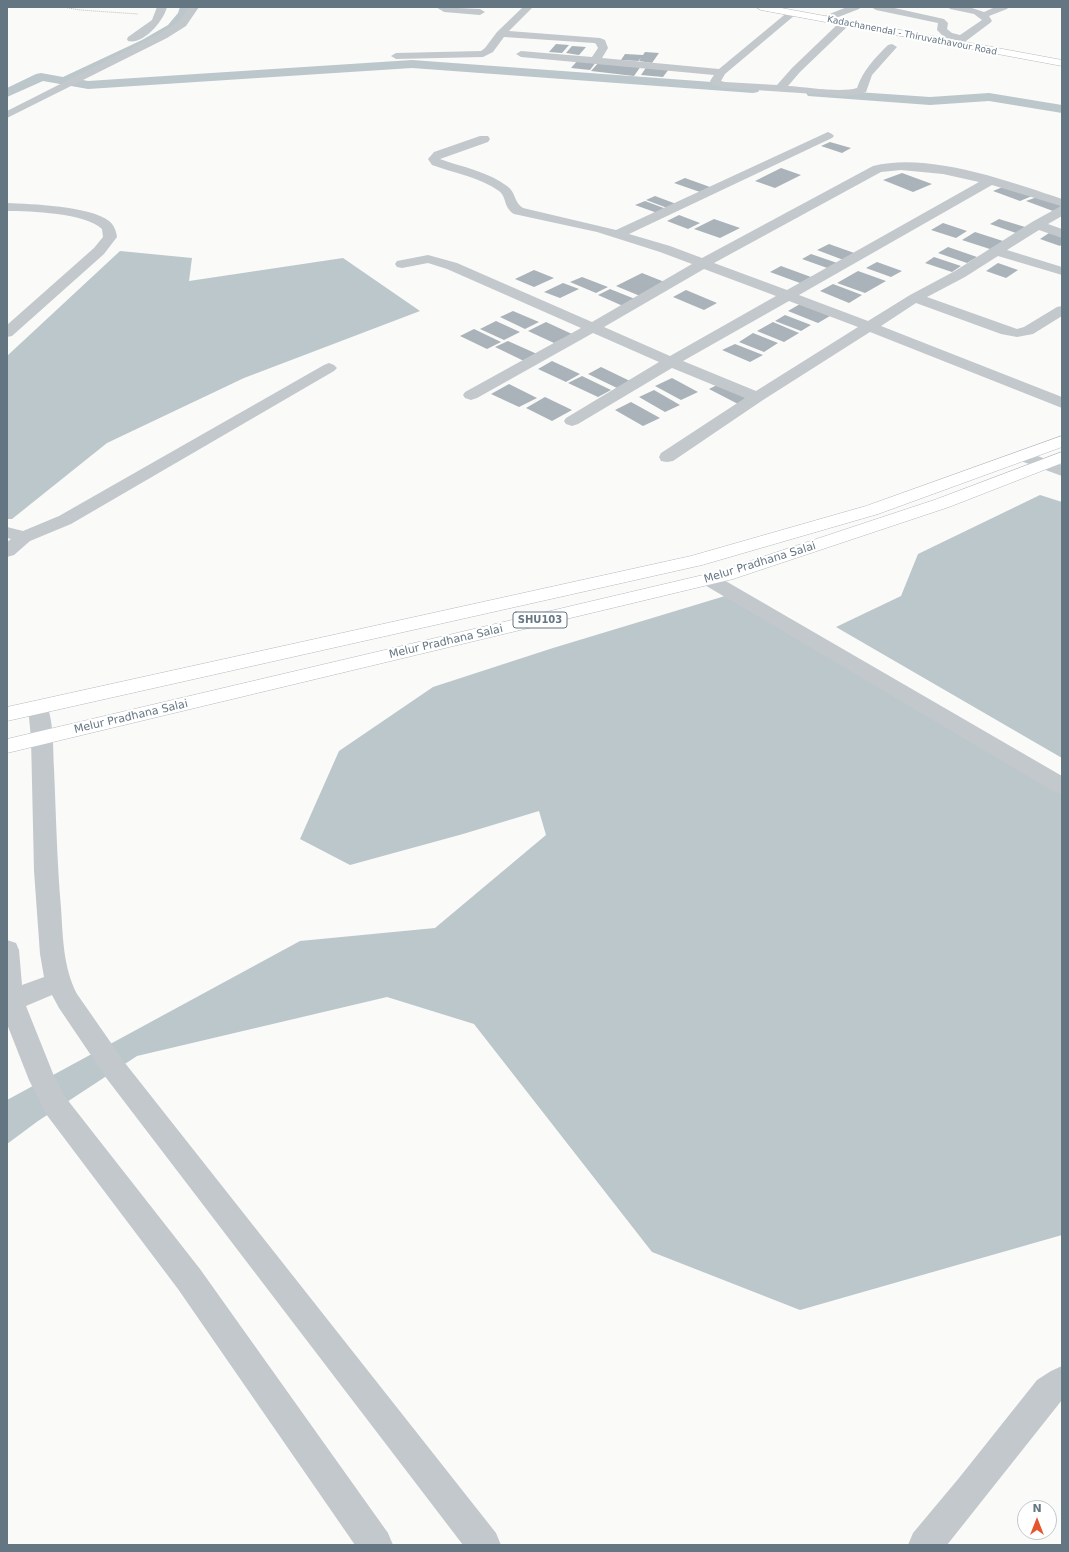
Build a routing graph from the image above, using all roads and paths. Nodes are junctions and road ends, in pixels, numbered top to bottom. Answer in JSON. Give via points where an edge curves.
{"nodes":[{"id":1,"x":63,"y":7,"type":"edge"},
{"id":2,"x":194,"y":7,"type":"edge"},
{"id":3,"x":441,"y":7,"type":"edge"},
{"id":4,"x":528,"y":7,"type":"edge"},
{"id":5,"x":761,"y":7,"type":"edge"},
{"id":6,"x":856,"y":7,"type":"edge"},
{"id":7,"x":876,"y":7,"type":"edge"},
{"id":8,"x":953,"y":7,"type":"edge"},
{"id":9,"x":1004,"y":7,"type":"edge"},
{"id":10,"x":161,"y":11,"type":"edge"},
{"id":11,"x":480,"y":12,"type":"dead end"},
{"id":12,"x":792,"y":13,"type":"junction"},
{"id":13,"x":984,"y":15,"type":"junction"},
{"id":14,"x":825,"y":19,"type":"junction"},
{"id":15,"x":845,"y":23,"type":"junction"},
{"id":16,"x":501,"y":34,"type":"junction"},
{"id":17,"x":958,"y":42,"type":"junction"},
{"id":18,"x":121,"y":45,"type":"dead end"},
{"id":19,"x":892,"y":47,"type":"dead end"},
{"id":20,"x":521,"y":54,"type":"dead end"},
{"id":21,"x":396,"y":56,"type":"dead end"},
{"id":22,"x":595,"y":60,"type":"junction"},
{"id":23,"x":1062,"y":63,"type":"edge"},
{"id":24,"x":721,"y":72,"type":"junction"},
{"id":25,"x":780,"y":89,"type":"junction"},
{"id":26,"x":7,"y":115,"type":"edge"},
{"id":27,"x":828,"y":136,"type":"dead end"},
{"id":28,"x":484,"y":139,"type":"dead end"},
{"id":29,"x":991,"y":180,"type":"junction"},
{"id":30,"x":1062,"y":202,"type":"edge"},
{"id":31,"x":7,"y":207,"type":"edge"},
{"id":32,"x":1062,"y":210,"type":"edge"},
{"id":33,"x":1037,"y":225,"type":"junction"},
{"id":34,"x":617,"y":234,"type":"junction"},
{"id":35,"x":1062,"y":234,"type":"edge"},
{"id":36,"x":996,"y":252,"type":"junction"},
{"id":37,"x":402,"y":264,"type":"dead end"},
{"id":38,"x":702,"y":264,"type":"junction"},
{"id":39,"x":1062,"y":271,"type":"edge"},
{"id":40,"x":787,"y":296,"type":"junction"},
{"id":41,"x":915,"y":298,"type":"junction"},
{"id":42,"x":1062,"y":310,"type":"edge"},
{"id":43,"x":870,"y":327,"type":"junction"},
{"id":44,"x":592,"y":328,"type":"junction"},
{"id":45,"x":7,"y":333,"type":"edge"},
{"id":46,"x":671,"y":362,"type":"junction"},
{"id":47,"x":329,"y":368,"type":"dead end"},
{"id":48,"x":471,"y":395,"type":"dead end"},
{"id":49,"x":757,"y":397,"type":"junction"},
{"id":50,"x":1062,"y":403,"type":"edge"},
{"id":51,"x":572,"y":421,"type":"dead end"},
{"id":52,"x":1062,"y":441,"type":"edge"},
{"id":53,"x":1024,"y":456,"type":"junction"},
{"id":54,"x":667,"y":457,"type":"dead end"},
{"id":55,"x":1056,"y":464,"type":"edge"},
{"id":56,"x":16,"y":535,"type":"edge"},
{"id":57,"x":7,"y":551,"type":"edge"},
{"id":58,"x":710,"y":580,"type":"junction"},
{"id":59,"x":38,"y":707,"type":"junction"},
{"id":60,"x":7,"y":714,"type":"edge"},
{"id":61,"x":42,"y":738,"type":"junction"},
{"id":62,"x":7,"y":746,"type":"edge"},
{"id":63,"x":1062,"y":786,"type":"edge"},
{"id":64,"x":7,"y":950,"type":"edge"},
{"id":65,"x":58,"y":982,"type":"junction"},
{"id":66,"x":9,"y":1001,"type":"edge"},
{"id":67,"x":1062,"y":1382,"type":"edge"},
{"id":68,"x":376,"y":1545,"type":"edge"},
{"id":69,"x":484,"y":1545,"type":"edge"},
{"id":70,"x":925,"y":1545,"type":"edge"}],
"edges":[{"from":1,"to":10,"type":"path","via":[[80,10]]},
{"from":2,"to":26,"type":"street","via":[[182,24],[140,50]]},
{"from":3,"to":11,"type":"street"},
{"from":4,"to":16,"type":"street"},
{"from":5,"to":12,"type":"main road","name":"Kadachanendal - Thiruvathavour Road"},
{"from":6,"to":14,"type":"street"},
{"from":7,"to":17,"type":"street","via":[[941,21],[942,30]]},
{"from":8,"to":13,"type":"street"},
{"from":9,"to":13,"type":"street"},
{"from":10,"to":18,"type":"street","via":[[157,22]]},
{"from":12,"to":14,"type":"main road","name":"Kadachanendal - Thiruvathavour Road"},
{"from":12,"to":24,"type":"street"},
{"from":13,"to":17,"type":"street","via":[[987,21]]},
{"from":14,"to":15,"type":"main road","name":"Kadachanendal - Thiruvathavour Road"},
{"from":15,"to":17,"type":"main road","name":"Kadachanendal - Thiruvathavour Road"},
{"from":15,"to":25,"type":"street"},
{"from":16,"to":21,"type":"street","via":[[490,50],[483,54]]},
{"from":16,"to":22,"type":"street","via":[[596,40],[601,42],[603,48]]},
{"from":17,"to":23,"type":"main road","name":"Kadachanendal - Thiruvathavour Road"},
{"from":19,"to":25,"type":"street","via":[[867,75],[862,90],[856,92]]},
{"from":20,"to":22,"type":"street"},
{"from":22,"to":24,"type":"street"},
{"from":24,"to":25,"type":"street","via":[[715,81],[720,84]]},
{"from":27,"to":34,"type":"street"},
{"from":28,"to":34,"type":"street","via":[[438,155],[434,159],[436,162],[496,184],[509,195],[512,208],[519,211]]},
{"from":29,"to":30,"type":"street"},
{"from":29,"to":38,"type":"street","via":[[949,171],[886,166],[876,169]]},
{"from":29,"to":40,"type":"street"},
{"from":31,"to":45,"type":"street","via":[[90,217],[103,222],[109,228],[110,237],[99,252]]},
{"from":32,"to":33,"type":"street"},
{"from":33,"to":35,"type":"street"},
{"from":33,"to":36,"type":"street"},
{"from":34,"to":38,"type":"street"},
{"from":36,"to":39,"type":"street"},
{"from":36,"to":41,"type":"street"},
{"from":37,"to":44,"type":"street","via":[[419,260],[437,261]]},
{"from":38,"to":40,"type":"street"},
{"from":38,"to":44,"type":"street"},
{"from":40,"to":43,"type":"street"},
{"from":40,"to":46,"type":"street"},
{"from":41,"to":42,"type":"street","via":[[1017,333],[1028,331]]},
{"from":41,"to":43,"type":"street"},
{"from":43,"to":49,"type":"street"},
{"from":43,"to":50,"type":"street"},
{"from":44,"to":46,"type":"street"},
{"from":44,"to":48,"type":"street"},
{"from":46,"to":49,"type":"street"},
{"from":46,"to":51,"type":"street"},
{"from":47,"to":56,"type":"street","via":[[64,520]]},
{"from":49,"to":54,"type":"street"},
{"from":52,"to":53,"type":"main road","name":"Melur Pradhana Salai","number":"SHU103"},
{"from":53,"to":55,"type":"street"},
{"from":53,"to":59,"type":"main road","name":"Melur Pradhana Salai","number":"SHU103","via":[[872,510],[695,561]]},
{"from":55,"to":58,"type":"main road","name":"Melur Pradhana Salai","number":"SHU103"},
{"from":56,"to":57,"type":"street"},
{"from":58,"to":61,"type":"main road","name":"Melur Pradhana Salai","number":"SHU103"},
{"from":58,"to":63,"type":"street"},
{"from":59,"to":60,"type":"main road","name":"Melur Pradhana Salai","number":"SHU103"},
{"from":59,"to":61,"type":"street"},
{"from":61,"to":62,"type":"main road","name":"Melur Pradhana Salai","number":"SHU103"},
{"from":61,"to":65,"type":"street","via":[[46,872],[52,954]]},
{"from":64,"to":66,"type":"street"},
{"from":65,"to":66,"type":"street"},
{"from":65,"to":69,"type":"street","via":[[68,1001],[109,1059]]},
{"from":66,"to":68,"type":"street","via":[[49,1093],[189,1279]]},
{"from":67,"to":70,"type":"street","via":[[1048,1391]]}]}
